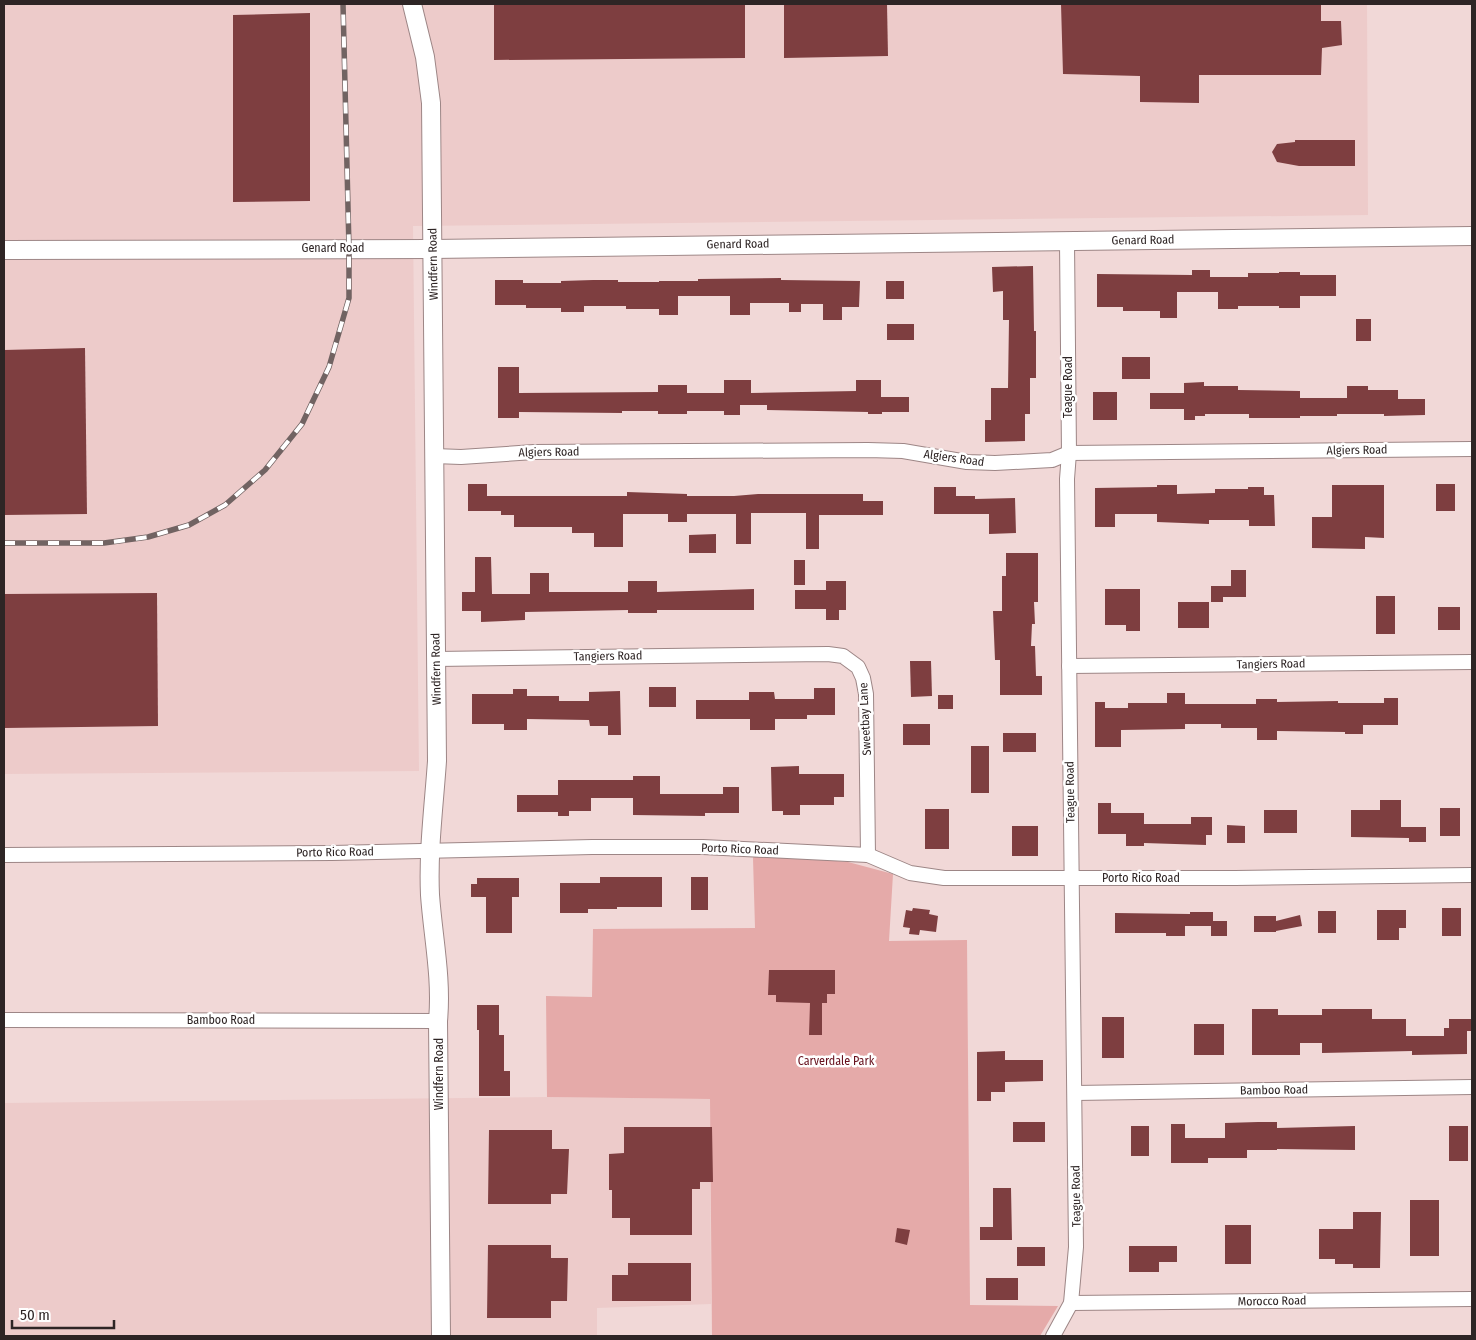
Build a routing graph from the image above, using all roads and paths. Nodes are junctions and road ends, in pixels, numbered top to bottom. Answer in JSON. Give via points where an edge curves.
{"nodes":[{"id":1,"x":412,"y":4,"type":"edge"},
{"id":2,"x":1472,"y":236,"type":"edge"},
{"id":3,"x":1067,"y":242,"type":"junction"},
{"id":4,"x":432,"y":249,"type":"junction"},
{"id":5,"x":4,"y":250,"type":"edge"},
{"id":6,"x":1472,"y":449,"type":"edge"},
{"id":7,"x":1068,"y":453,"type":"junction"},
{"id":8,"x":434,"y":456,"type":"junction"},
{"id":9,"x":780,"y":654,"type":"joint"},
{"id":10,"x":436,"y":659,"type":"junction"},
{"id":11,"x":1472,"y":662,"type":"edge"},
{"id":12,"x":1069,"y":666,"type":"junction"},
{"id":13,"x":430,"y":850,"type":"junction"},
{"id":14,"x":4,"y":855,"type":"edge"},
{"id":15,"x":868,"y":855,"type":"junction"},
{"id":16,"x":1472,"y":874,"type":"edge"},
{"id":17,"x":1071,"y":878,"type":"junction"},
{"id":18,"x":4,"y":1020,"type":"edge"},
{"id":19,"x":438,"y":1021,"type":"junction"},
{"id":20,"x":1472,"y":1087,"type":"edge"},
{"id":21,"x":1075,"y":1092,"type":"junction"},
{"id":22,"x":1472,"y":1299,"type":"edge"},
{"id":23,"x":1071,"y":1303,"type":"junction"},
{"id":24,"x":441,"y":1336,"type":"edge"},
{"id":25,"x":1053,"y":1336,"type":"edge"}],
"edges":[{"from":1,"to":4,"type":"street","name":"Windfern Road","via":[[425,57],[431,103]]},
{"from":2,"to":3,"type":"street","name":"Genard Road"},
{"from":3,"to":4,"type":"street","name":"Genard Road"},
{"from":3,"to":7,"type":"street","name":"Teague Road"},
{"from":4,"to":5,"type":"street","name":"Genard Road"},
{"from":4,"to":8,"type":"street","name":"Windfern Road"},
{"from":6,"to":7,"type":"street","name":"Algiers Road"},
{"from":7,"to":8,"type":"street","name":"Algiers Road","via":[[1052,460],[995,463],[967,462],[903,451],[868,450],[534,452]]},
{"from":7,"to":12,"type":"street","name":"Teague Road"},
{"from":8,"to":10,"type":"street","name":"Windfern Road"},
{"from":9,"to":10,"type":"street","name":"Tangiers Road"},
{"from":9,"to":15,"type":"street","name":"Sweetbay Lane","via":[[843,656],[858,667],[863,678],[866,694]]},
{"from":10,"to":13,"type":"street","name":"Windfern Road","via":[[437,761]]},
{"from":11,"to":12,"type":"street","name":"Tangiers Road"},
{"from":12,"to":17,"type":"street","name":"Teague Road"},
{"from":13,"to":14,"type":"street","name":"Porto Rico Road"},
{"from":13,"to":15,"type":"street","name":"Porto Rico Road","via":[[703,847]]},
{"from":13,"to":19,"type":"street","name":"Windfern Road","via":[[430,894],[440,992]]},
{"from":15,"to":17,"type":"street","name":"Porto Rico Road","via":[[910,872],[944,878]]},
{"from":16,"to":17,"type":"street","name":"Porto Rico Road"},
{"from":17,"to":21,"type":"street","name":"Teague Road"},
{"from":18,"to":19,"type":"street","name":"Bamboo Road"},
{"from":19,"to":24,"type":"street","name":"Windfern Road"},
{"from":20,"to":21,"type":"street","name":"Bamboo Road"},
{"from":21,"to":23,"type":"street","name":"Teague Road","via":[[1076,1248]]},
{"from":22,"to":23,"type":"street","name":"Morocco Road"},
{"from":23,"to":25,"type":"street","name":"Teague Road"}]}
